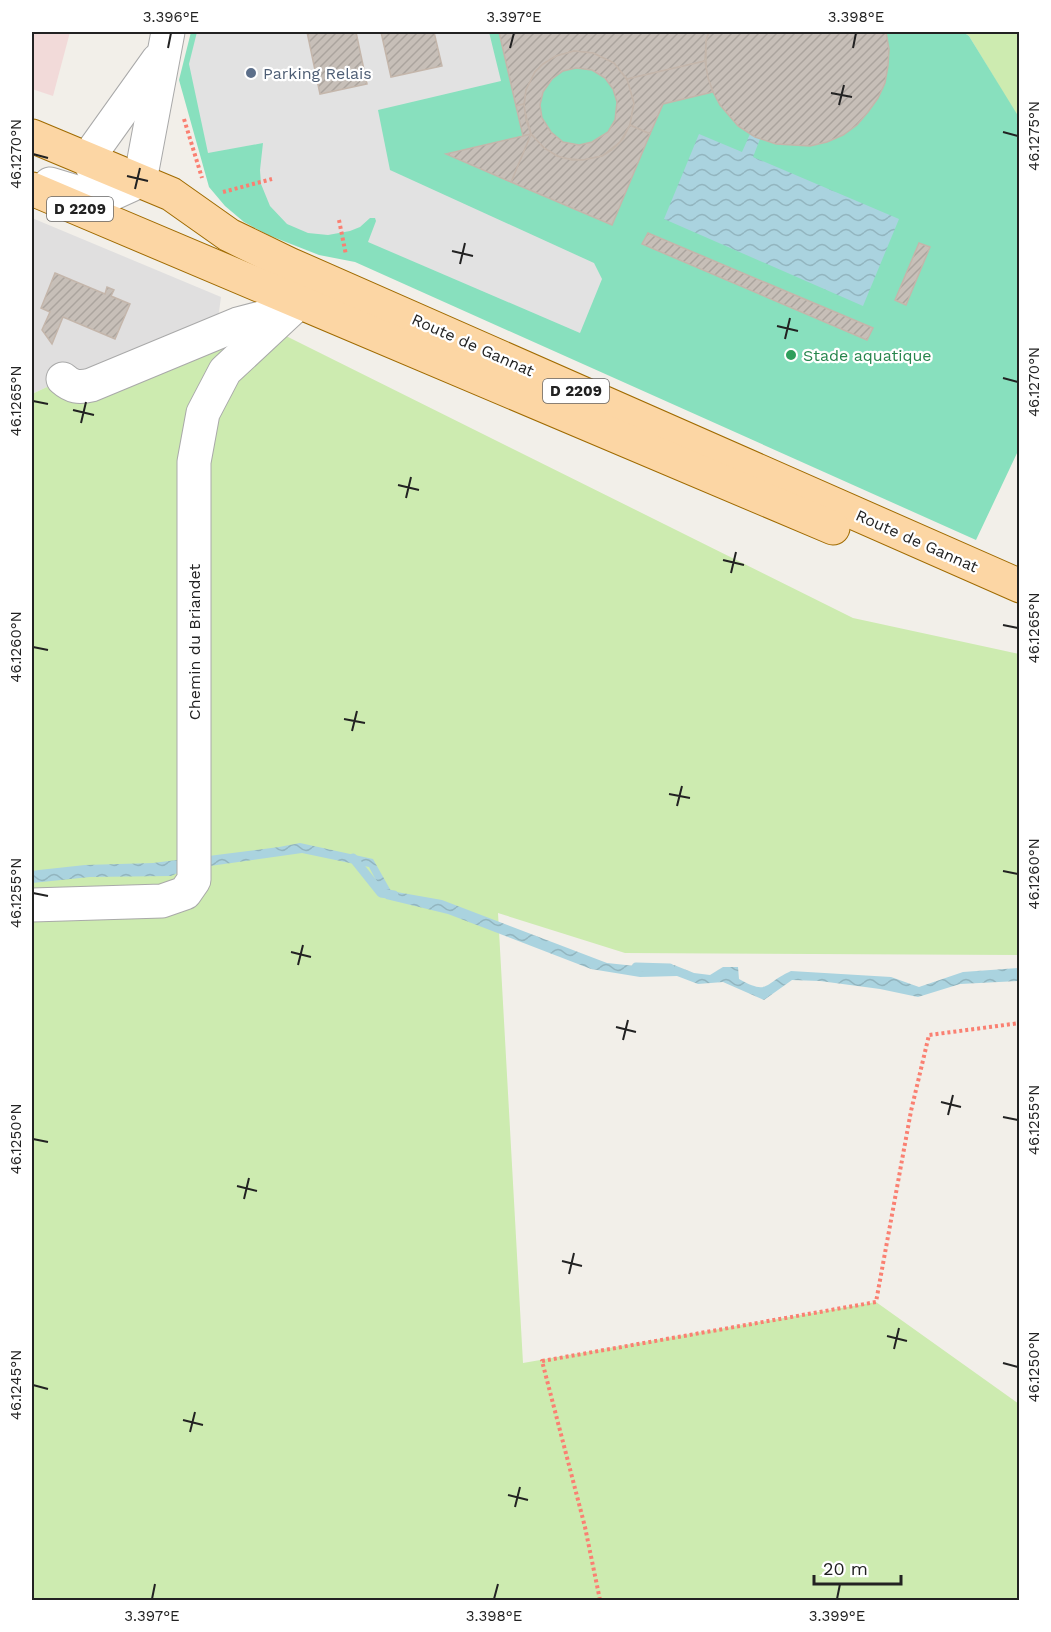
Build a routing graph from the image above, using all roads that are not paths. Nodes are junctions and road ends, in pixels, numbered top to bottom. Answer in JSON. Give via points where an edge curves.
{"nodes":[{"id":1,"x":166,"y":41,"type":"edge"},
{"id":2,"x":32,"y":136,"type":"edge"},
{"id":3,"x":88,"y":158,"type":"junction"},
{"id":4,"x":32,"y":177,"type":"edge"},
{"id":5,"x":140,"y":181,"type":"junction"},
{"id":6,"x":32,"y":189,"type":"edge"},
{"id":7,"x":107,"y":196,"type":"junction"},
{"id":8,"x":128,"y":230,"type":"junction"},
{"id":9,"x":301,"y":296,"type":"junction"},
{"id":10,"x":63,"y":379,"type":"dead end"},
{"id":11,"x":1020,"y":586,"type":"edge"},
{"id":12,"x":1020,"y":607,"type":"edge"},
{"id":13,"x":32,"y":905,"type":"edge"}],
"edges":[{"from":1,"to":3,"type":"street"},
{"from":1,"to":5,"type":"street"},
{"from":2,"to":3,"type":"main road","name":"Route de Gannat","number":"D 2209"},
{"from":3,"to":5,"type":"main road","name":"Route de Gannat","number":"D 2209"},
{"from":3,"to":7,"type":"street"},
{"from":4,"to":7,"type":"street","via":[[73,192]]},
{"from":5,"to":7,"type":"street"},
{"from":5,"to":9,"type":"main road","name":"Route de Gannat","number":"D 2209","via":[[171,194],[229,235]]},
{"from":6,"to":8,"type":"main road","name":"Route de Gannat","number":"D 2209"},
{"from":7,"to":8,"type":"street"},
{"from":8,"to":9,"type":"main road","name":"Route de Gannat","number":"D 2209"},
{"from":9,"to":10,"type":"street","via":[[91,385],[71,386]]},
{"from":9,"to":11,"type":"main road","name":"Route de Gannat","number":"D 2209"},
{"from":9,"to":12,"type":"main road","name":"Route de Gannat","number":"D 2209"},
{"from":9,"to":13,"type":"street","name":"Chemin du Briandet","via":[[225,371],[203,413],[194,462],[194,864],[185,893],[162,901]]}]}
